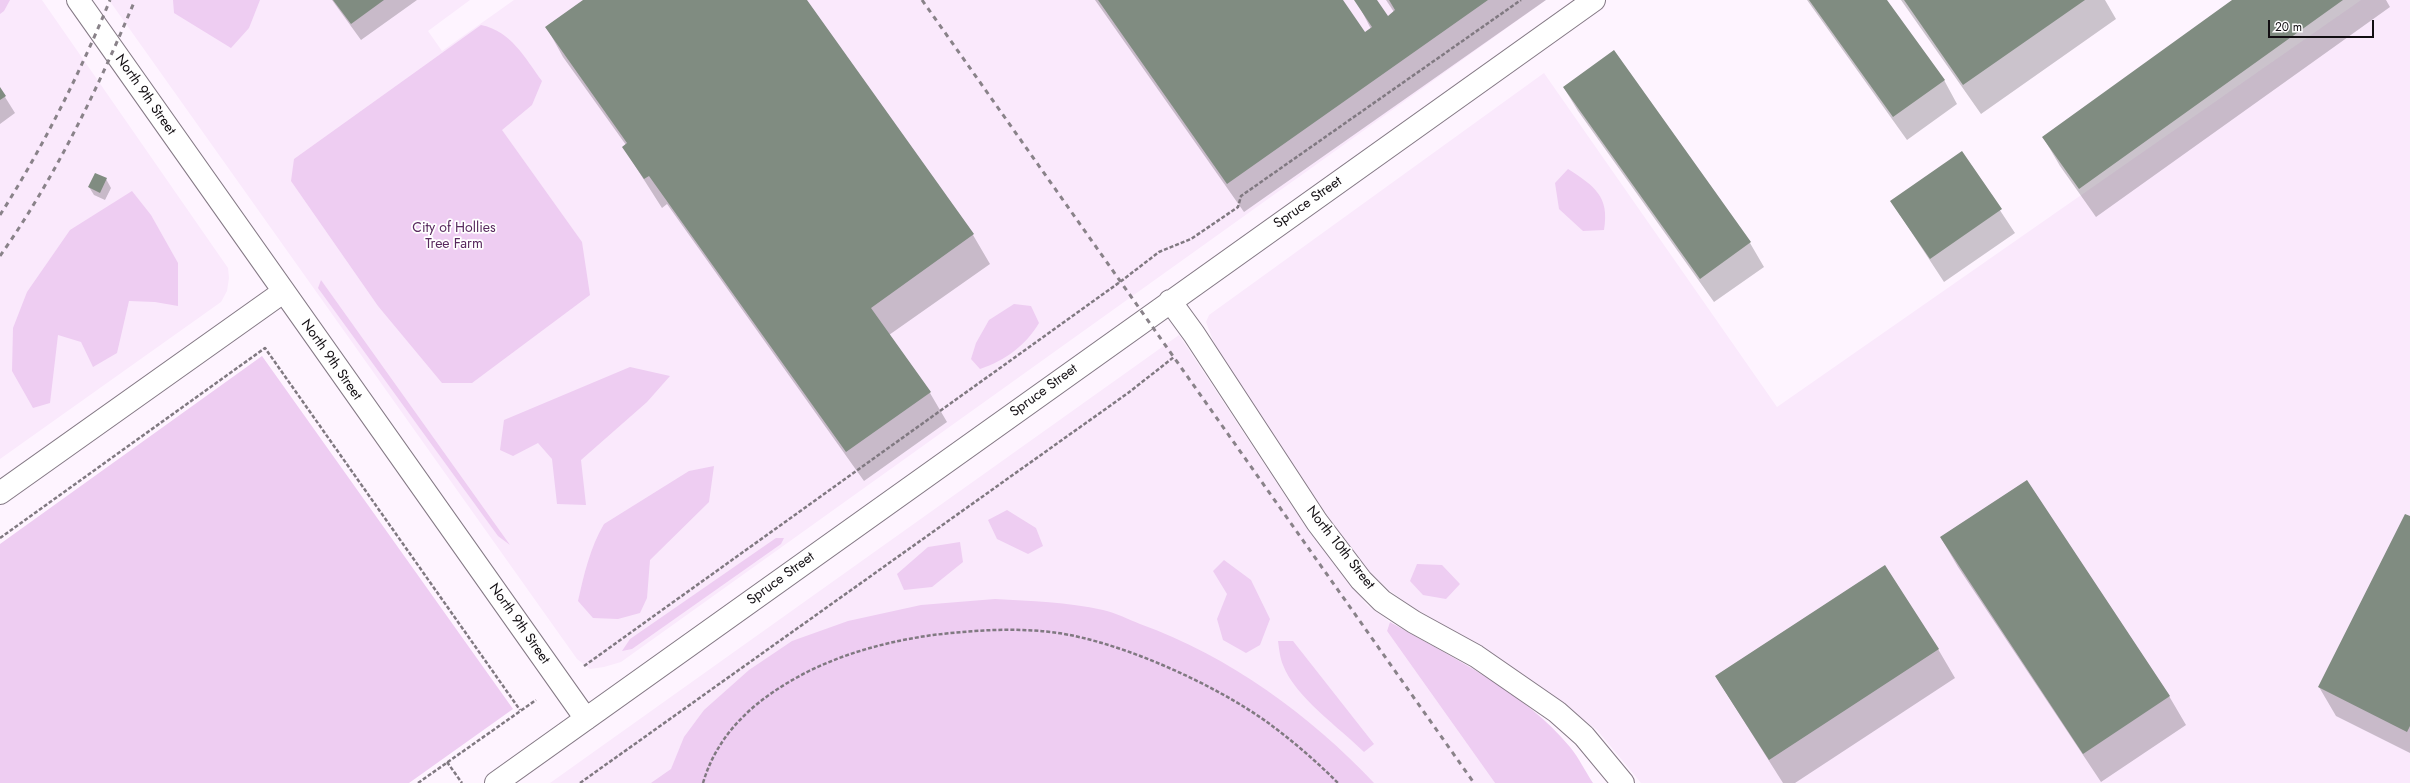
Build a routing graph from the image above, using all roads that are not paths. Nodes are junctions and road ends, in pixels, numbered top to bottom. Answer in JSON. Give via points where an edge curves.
{"nodes":[{"id":1,"x":78,"y":0,"type":"edge"},
{"id":2,"x":1594,"y":0,"type":"edge"},
{"id":3,"x":283,"y":292,"type":"junction"},
{"id":4,"x":1170,"y":302,"type":"junction"},
{"id":5,"x":0,"y":493,"type":"edge"},
{"id":6,"x":586,"y":719,"type":"junction"},
{"id":7,"x":496,"y":783,"type":"edge"},
{"id":8,"x":1623,"y":783,"type":"edge"}],
"edges":[{"from":1,"to":3,"type":"street","name":"North 9th Street"},
{"from":2,"to":4,"type":"street","name":"Spruce Street"},
{"from":3,"to":5,"type":"street"},
{"from":3,"to":6,"type":"street","name":"North 9th Street"},
{"from":4,"to":6,"type":"street","name":"Spruce Street"},
{"from":4,"to":8,"type":"street","name":"North 10th Street","via":[[1200,343],[1317,522],[1361,580],[1382,601],[1407,618],[1476,656],[1557,712],[1584,736]]},
{"from":6,"to":7,"type":"street","name":"Spruce Street"}]}
